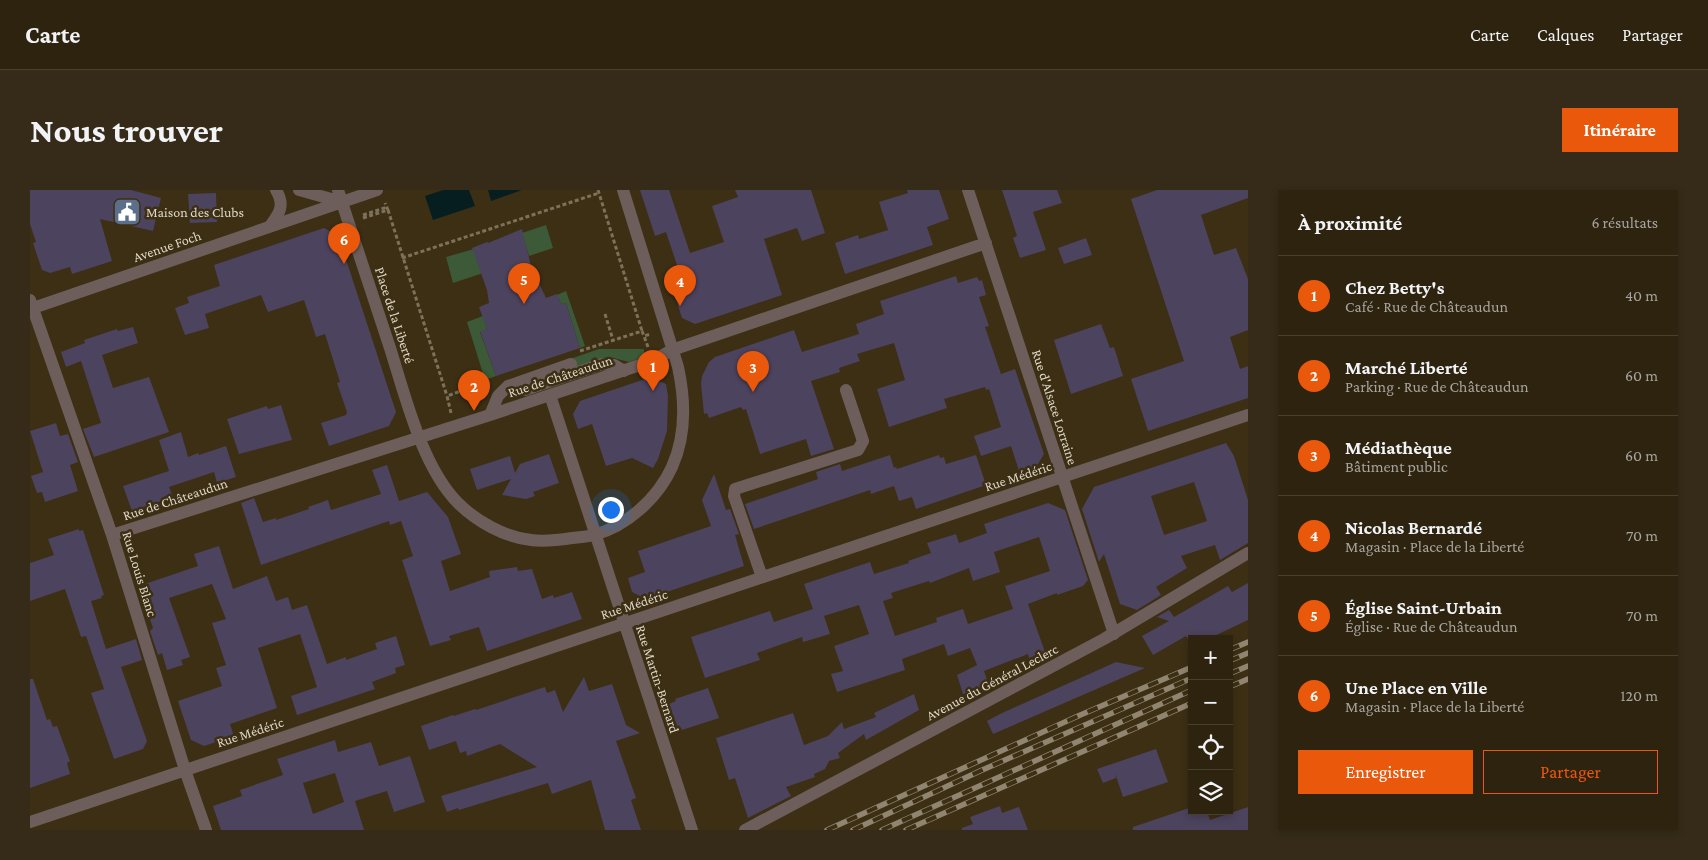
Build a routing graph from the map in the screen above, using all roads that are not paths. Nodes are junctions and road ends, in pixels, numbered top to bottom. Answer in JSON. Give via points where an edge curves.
{"nodes":[{"id":1,"x":276,"y":190,"type":"edge"},
{"id":2,"x":299,"y":190,"type":"edge"},
{"id":3,"x":377,"y":190,"type":"edge"},
{"id":4,"x":623,"y":190,"type":"edge"},
{"id":5,"x":968,"y":190,"type":"edge"},
{"id":6,"x":340,"y":196,"type":"edge"},
{"id":7,"x":270,"y":226,"type":"junction"},
{"id":8,"x":986,"y":243,"type":"junction"},
{"id":9,"x":31,"y":305,"type":"edge"},
{"id":10,"x":672,"y":350,"type":"junction"},
{"id":11,"x":572,"y":364,"type":"dead end"},
{"id":12,"x":624,"y":371,"type":"junction"},
{"id":13,"x":525,"y":390,"type":"dead end"},
{"id":14,"x":846,"y":390,"type":"dead end"},
{"id":15,"x":550,"y":394,"type":"junction"},
{"id":16,"x":490,"y":415,"type":"junction"},
{"id":17,"x":1248,"y":415,"type":"edge"},
{"id":18,"x":419,"y":437,"type":"junction"},
{"id":19,"x":1062,"y":477,"type":"junction"},
{"id":20,"x":112,"y":535,"type":"junction"},
{"id":21,"x":595,"y":535,"type":"junction"},
{"id":22,"x":1248,"y":553,"type":"edge"},
{"id":23,"x":762,"y":577,"type":"junction"},
{"id":24,"x":624,"y":623,"type":"junction"},
{"id":25,"x":1114,"y":634,"type":"junction"},
{"id":26,"x":185,"y":770,"type":"junction"},
{"id":27,"x":30,"y":822,"type":"edge"},
{"id":28,"x":206,"y":830,"type":"edge"},
{"id":29,"x":692,"y":830,"type":"edge"},
{"id":30,"x":745,"y":830,"type":"edge"}],
"edges":[{"from":1,"to":7,"type":"street","via":[[281,213]]},
{"from":2,"to":6,"type":"street"},
{"from":3,"to":6,"type":"street"},
{"from":4,"to":10,"type":"street"},
{"from":5,"to":8,"type":"street","name":"Rue d'Alsace Lorraine"},
{"from":6,"to":7,"type":"street","name":"Avenue Foch"},
{"from":6,"to":18,"type":"street","name":"Place de la Liberté"},
{"from":7,"to":9,"type":"street","name":"Avenue Foch"},
{"from":8,"to":10,"type":"street","name":"Rue de Châteaudun"},
{"from":8,"to":19,"type":"street","name":"Rue d'Alsace Lorraine"},
{"from":9,"to":20,"type":"street","name":"Rue Louis Blanc"},
{"from":10,"to":12,"type":"street","name":"Rue de Châteaudun"},
{"from":10,"to":21,"type":"street","name":"Place de la Liberté","via":[[683,388],[683,419],[672,467],[659,490],[637,512]]},
{"from":11,"to":16,"type":"street","via":[[508,386],[498,396]]},
{"from":12,"to":13,"type":"street","via":[[614,365],[602,364]]},
{"from":12,"to":15,"type":"street","name":"Rue de Châteaudun"},
{"from":14,"to":23,"type":"street","via":[[863,441],[858,450],[735,489],[734,496]]},
{"from":15,"to":16,"type":"street","name":"Rue de Châteaudun"},
{"from":15,"to":21,"type":"street","name":"Rue Martin-Bernard"},
{"from":16,"to":18,"type":"street","name":"Rue de Châteaudun"},
{"from":17,"to":19,"type":"street","name":"Rue Médéric"},
{"from":18,"to":20,"type":"street","name":"Rue de Châteaudun"},
{"from":18,"to":21,"type":"street","name":"Place de la Liberté","via":[[442,483],[457,502],[479,520],[504,533],[530,540]]},
{"from":19,"to":23,"type":"street","name":"Rue Médéric"},
{"from":19,"to":25,"type":"street","name":"Rue d'Alsace Lorraine"},
{"from":20,"to":26,"type":"street","name":"Rue Louis Blanc"},
{"from":21,"to":24,"type":"street","name":"Rue Martin-Bernard"},
{"from":22,"to":25,"type":"street","name":"Avenue du Général Leclerc"},
{"from":23,"to":24,"type":"street","name":"Rue Médéric"},
{"from":24,"to":26,"type":"street","name":"Rue Médéric"},
{"from":24,"to":29,"type":"street","name":"Rue Martin-Bernard"},
{"from":25,"to":30,"type":"street","name":"Avenue du Général Leclerc"},
{"from":26,"to":27,"type":"street","name":"Rue Médéric"},
{"from":26,"to":28,"type":"street","name":"Rue Louis Blanc"}]}
